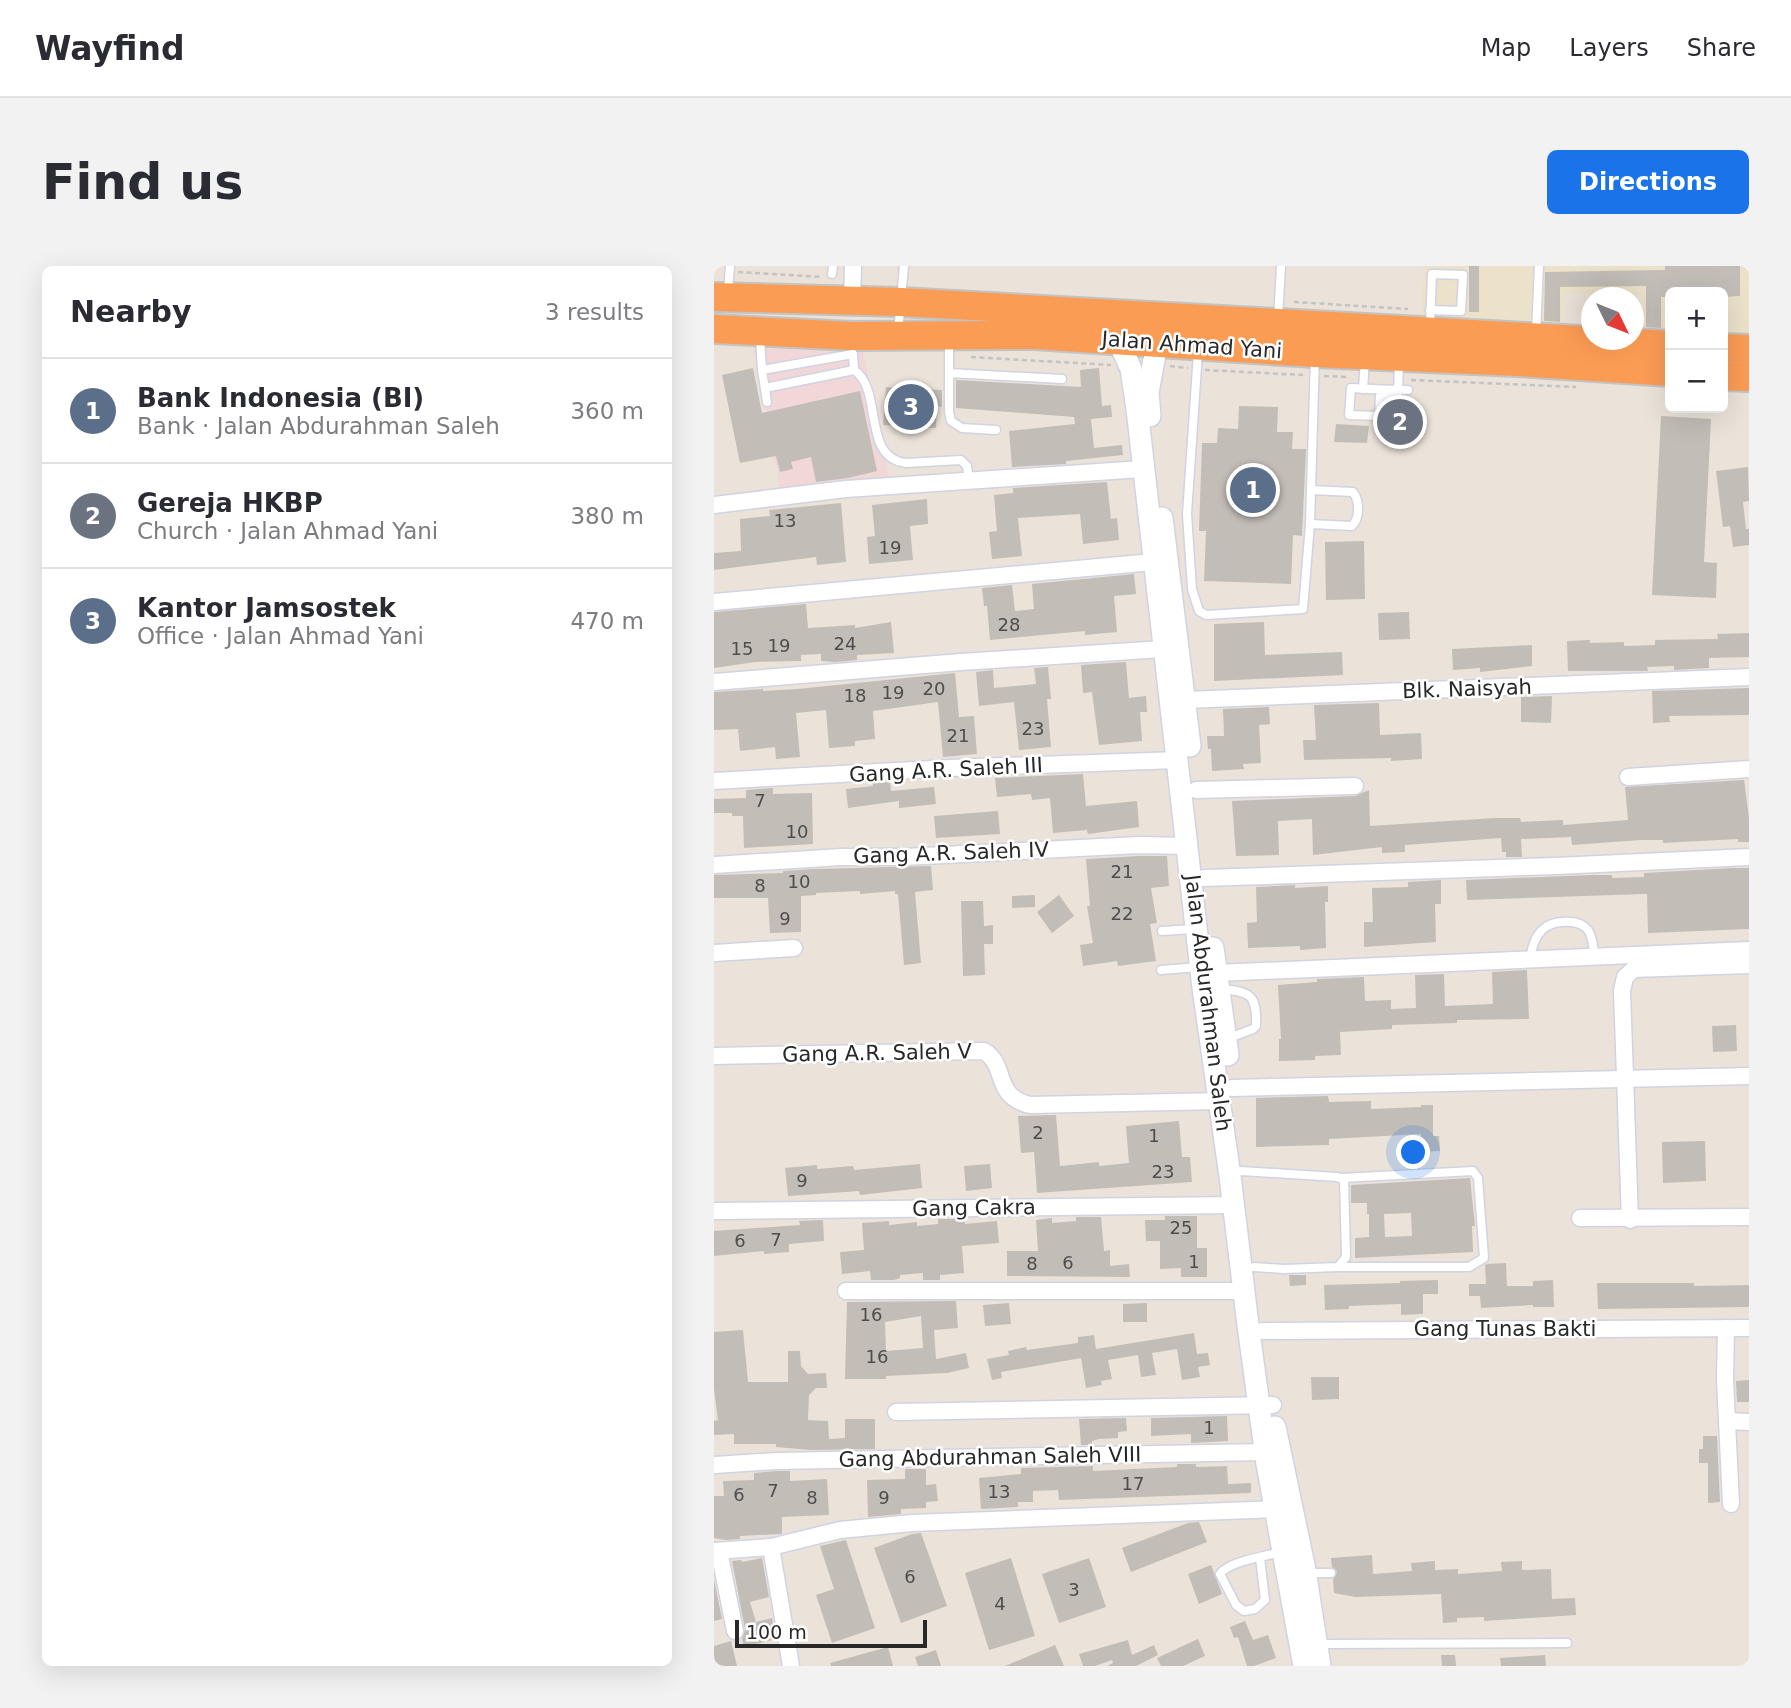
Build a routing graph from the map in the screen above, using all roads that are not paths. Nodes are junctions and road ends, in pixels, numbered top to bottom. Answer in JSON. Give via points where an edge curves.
{"nodes":[{"id":1,"x":730,"y":266,"type":"edge"},
{"id":2,"x":853,"y":266,"type":"edge"},
{"id":3,"x":904,"y":266,"type":"edge"},
{"id":4,"x":1281,"y":266,"type":"edge"},
{"id":5,"x":1539,"y":266,"type":"edge"},
{"id":6,"x":729,"y":298,"type":"edge"},
{"id":7,"x":852,"y":302,"type":"junction"},
{"id":8,"x":901,"y":302,"type":"junction"},
{"id":9,"x":1430,"y":321,"type":"junction"},
{"id":10,"x":714,"y":329,"type":"edge"},
{"id":11,"x":898,"y":335,"type":"junction"},
{"id":12,"x":950,"y":335,"type":"junction"},
{"id":13,"x":1277,"y":336,"type":"junction"},
{"id":14,"x":1535,"y":338,"type":"junction"},
{"id":15,"x":755,"y":339,"type":"junction"},
{"id":16,"x":1118,"y":340,"type":"junction"},
{"id":17,"x":1157,"y":343,"type":"junction"},
{"id":18,"x":852,"y":345,"type":"junction"},
{"id":19,"x":1728,"y":348,"type":"edge"},
{"id":20,"x":1749,"y":349,"type":"edge"},
{"id":21,"x":1198,"y":357,"type":"junction"},
{"id":22,"x":1665,"y":357,"type":"edge"},
{"id":23,"x":1665,"y":358,"type":"edge"},
{"id":24,"x":1315,"y":365,"type":"junction"},
{"id":25,"x":1360,"y":366,"type":"junction"},
{"id":26,"x":1405,"y":368,"type":"junction"},
{"id":27,"x":762,"y":370,"type":"junction"},
{"id":28,"x":854,"y":370,"type":"junction"},
{"id":29,"x":949,"y":373,"type":"junction"},
{"id":30,"x":1728,"y":376,"type":"edge"},
{"id":31,"x":1749,"y":377,"type":"edge"},
{"id":32,"x":1062,"y":379,"type":"dead end"},
{"id":33,"x":765,"y":388,"type":"junction"},
{"id":34,"x":1363,"y":389,"type":"junction"},
{"id":35,"x":1398,"y":390,"type":"junction"},
{"id":36,"x":1408,"y":390,"type":"dead end"},
{"id":37,"x":767,"y":402,"type":"dead end"},
{"id":38,"x":996,"y":430,"type":"dead end"},
{"id":39,"x":1146,"y":457,"type":"junction"},
{"id":40,"x":969,"y":481,"type":"junction"},
{"id":41,"x":1311,"y":490,"type":"junction"},
{"id":42,"x":714,"y":505,"type":"edge"},
{"id":43,"x":1310,"y":524,"type":"junction"},
{"id":44,"x":1153,"y":562,"type":"junction"},
{"id":45,"x":1192,"y":589,"type":"junction"},
{"id":46,"x":1164,"y":592,"type":"junction"},
{"id":47,"x":714,"y":602,"type":"edge"},
{"id":48,"x":1163,"y":649,"type":"junction"},
{"id":49,"x":1749,"y":677,"type":"edge"},
{"id":50,"x":714,"y":682,"type":"edge"},
{"id":51,"x":1185,"y":700,"type":"junction"},
{"id":52,"x":1178,"y":760,"type":"junction"},
{"id":53,"x":1749,"y":769,"type":"edge"},
{"id":54,"x":1628,"y":777,"type":"dead end"},
{"id":55,"x":714,"y":781,"type":"edge"},
{"id":56,"x":1355,"y":786,"type":"dead end"},
{"id":57,"x":1196,"y":790,"type":"junction"},
{"id":58,"x":1188,"y":846,"type":"junction"},
{"id":59,"x":1749,"y":857,"type":"edge"},
{"id":60,"x":714,"y":865,"type":"edge"},
{"id":61,"x":1204,"y":878,"type":"junction"},
{"id":62,"x":1200,"y":904,"type":"junction"},
{"id":63,"x":1197,"y":929,"type":"junction"},
{"id":64,"x":1161,"y":931,"type":"dead end"},
{"id":65,"x":793,"y":948,"type":"dead end"},
{"id":66,"x":1749,"y":950,"type":"edge"},
{"id":67,"x":714,"y":953,"type":"edge"},
{"id":68,"x":1595,"y":957,"type":"junction"},
{"id":69,"x":1530,"y":960,"type":"junction"},
{"id":70,"x":1749,"y":965,"type":"edge"},
{"id":71,"x":1160,"y":970,"type":"dead end"},
{"id":72,"x":1212,"y":976,"type":"junction"},
{"id":73,"x":1226,"y":1040,"type":"junction"},
{"id":74,"x":714,"y":1056,"type":"edge"},
{"id":75,"x":1749,"y":1076,"type":"edge"},
{"id":76,"x":1625,"y":1077,"type":"junction"},
{"id":77,"x":1226,"y":1094,"type":"junction"},
{"id":78,"x":1241,"y":1171,"type":"junction"},
{"id":79,"x":1341,"y":1178,"type":"junction"},
{"id":80,"x":1234,"y":1205,"type":"junction"},
{"id":81,"x":714,"y":1211,"type":"edge"},
{"id":82,"x":1749,"y":1217,"type":"edge"},
{"id":83,"x":1580,"y":1218,"type":"dead end"},
{"id":84,"x":1630,"y":1220,"type":"junction"},
{"id":85,"x":1254,"y":1267,"type":"junction"},
{"id":86,"x":1338,"y":1267,"type":"junction"},
{"id":87,"x":846,"y":1291,"type":"dead end"},
{"id":88,"x":1244,"y":1291,"type":"junction"},
{"id":89,"x":1726,"y":1328,"type":"junction"},
{"id":90,"x":1749,"y":1328,"type":"edge"},
{"id":91,"x":1262,"y":1331,"type":"junction"},
{"id":92,"x":1266,"y":1405,"type":"junction"},
{"id":93,"x":896,"y":1412,"type":"dead end"},
{"id":94,"x":1727,"y":1421,"type":"junction"},
{"id":95,"x":1749,"y":1422,"type":"edge"},
{"id":96,"x":1265,"y":1452,"type":"junction"},
{"id":97,"x":714,"y":1465,"type":"edge"},
{"id":98,"x":1731,"y":1504,"type":"dead end"},
{"id":99,"x":1276,"y":1509,"type":"junction"},
{"id":100,"x":771,"y":1547,"type":"junction"},
{"id":101,"x":717,"y":1551,"type":"edge"},
{"id":102,"x":1284,"y":1552,"type":"junction"},
{"id":103,"x":1260,"y":1558,"type":"junction"},
{"id":104,"x":1306,"y":1573,"type":"junction"},
{"id":105,"x":1331,"y":1573,"type":"dead end"},
{"id":106,"x":735,"y":1631,"type":"dead end"},
{"id":107,"x":1567,"y":1643,"type":"dead end"},
{"id":108,"x":1316,"y":1644,"type":"junction"},
{"id":109,"x":791,"y":1666,"type":"edge"},
{"id":110,"x":1304,"y":1666,"type":"edge"},
{"id":111,"x":1320,"y":1666,"type":"edge"}],
"edges":[{"from":1,"to":6,"type":"lane"},
{"from":2,"to":7,"type":"street"},
{"from":3,"to":8,"type":"lane"},
{"from":4,"to":13,"type":"lane"},
{"from":5,"to":14,"type":"lane"},
{"from":6,"to":7,"type":"highway","name":"Jalan Ahmad Yani"},
{"from":6,"to":15,"type":"highway"},
{"from":7,"to":8,"type":"highway","name":"Jalan Ahmad Yani"},
{"from":8,"to":11,"type":"lane"},
{"from":8,"to":13,"type":"highway","name":"Jalan Ahmad Yani"},
{"from":9,"to":9,"type":"lane","via":[[1432,274],[1463,275],[1461,311]]},
{"from":9,"to":13,"type":"highway","name":"Jalan Ahmad Yani"},
{"from":9,"to":14,"type":"highway","name":"Jalan Ahmad Yani"},
{"from":10,"to":15,"type":"highway","name":"Jalan Ahmad Yani"},
{"from":11,"to":12,"type":"highway","name":"Jalan Ahmad Yani"},
{"from":11,"to":18,"type":"highway","name":"Jalan Ahmad Yani"},
{"from":12,"to":16,"type":"highway","name":"Jalan Ahmad Yani"},
{"from":12,"to":29,"type":"lane"},
{"from":13,"to":21,"type":"highway","name":"Jalan Ahmad Yani"},
{"from":13,"to":24,"type":"highway","name":"Jalan Ahmad Yani"},
{"from":14,"to":22,"type":"highway","name":"Jalan Ahmad Yani"},
{"from":15,"to":18,"type":"highway","name":"Jalan Ahmad Yani"},
{"from":15,"to":27,"type":"lane"},
{"from":16,"to":17,"type":"highway","name":"Jalan Ahmad Yani"},
{"from":16,"to":39,"type":"street","name":"Jalan Abdurahman Saleh","via":[[1131,369]]},
{"from":17,"to":21,"type":"highway","name":"Jalan Ahmad Yani"},
{"from":17,"to":39,"type":"street","name":"Jalan Abdurahman Saleh","via":[[1148,393]]},
{"from":18,"to":27,"type":"lane"},
{"from":18,"to":28,"type":"lane"},
{"from":19,"to":20,"type":"highway"},
{"from":21,"to":45,"type":"lane","via":[[1187,514]]},
{"from":23,"to":26,"type":"highway","name":"Jalan Ahmad Yani"},
{"from":24,"to":25,"type":"highway","name":"Jalan Ahmad Yani"},
{"from":24,"to":41,"type":"lane"},
{"from":25,"to":26,"type":"highway","name":"Jalan Ahmad Yani"},
{"from":25,"to":34,"type":"lane"},
{"from":26,"to":35,"type":"lane"},
{"from":27,"to":33,"type":"lane"},
{"from":28,"to":33,"type":"lane"},
{"from":28,"to":40,"type":"lane","via":[[863,378],[888,457],[899,463],[961,460]]},
{"from":29,"to":32,"type":"lane"},
{"from":29,"to":38,"type":"lane","via":[[951,421],[961,428]]},
{"from":30,"to":31,"type":"highway"},
{"from":33,"to":37,"type":"lane"},
{"from":34,"to":35,"type":"lane"},
{"from":34,"to":35,"type":"lane","via":[[1351,388],[1349,415],[1379,416],[1380,396],[1398,397]]},
{"from":35,"to":36,"type":"lane"},
{"from":39,"to":40,"type":"street"},
{"from":39,"to":44,"type":"street","name":"Jalan Abdurahman Saleh"},
{"from":39,"to":46,"type":"street","name":"Jalan Abdurahman Saleh"},
{"from":40,"to":42,"type":"street","via":[[846,489]]},
{"from":41,"to":43,"type":"lane"},
{"from":41,"to":43,"type":"lane","via":[[1353,492],[1358,506],[1352,526]]},
{"from":43,"to":45,"type":"lane","via":[[1303,609],[1206,615],[1199,611]]},
{"from":44,"to":46,"type":"street","name":"Jalan Abdurahman Saleh"},
{"from":44,"to":47,"type":"street"},
{"from":45,"to":46,"type":"lane"},
{"from":46,"to":48,"type":"street","name":"Jalan Abdurahman Saleh"},
{"from":46,"to":51,"type":"street","name":"Jalan Abdurahman Saleh"},
{"from":48,"to":50,"type":"street"},
{"from":48,"to":52,"type":"street","name":"Jalan Abdurahman Saleh"},
{"from":49,"to":51,"type":"street","name":"Blk. Naisyah"},
{"from":51,"to":57,"type":"street","name":"Jalan Abdurahman Saleh"},
{"from":52,"to":55,"type":"street","name":"Gang A.R. Saleh III"},
{"from":52,"to":58,"type":"street","name":"Jalan Abdurahman Saleh"},
{"from":53,"to":54,"type":"street"},
{"from":56,"to":57,"type":"street"},
{"from":57,"to":61,"type":"street","name":"Jalan Abdurahman Saleh"},
{"from":58,"to":60,"type":"street","name":"Gang A.R. Saleh IV"},
{"from":58,"to":62,"type":"street","name":"Jalan Abdurahman Saleh"},
{"from":59,"to":61,"type":"street"},
{"from":61,"to":62,"type":"street","name":"Jalan Abdurahman Saleh"},
{"from":62,"to":63,"type":"street","name":"Jalan Abdurahman Saleh"},
{"from":62,"to":72,"type":"street","name":"Jalan Abdurahman Saleh"},
{"from":63,"to":64,"type":"lane"},
{"from":63,"to":72,"type":"street","name":"Jalan Abdurahman Saleh"},
{"from":65,"to":67,"type":"street"},
{"from":66,"to":68,"type":"street"},
{"from":68,"to":69,"type":"street"},
{"from":68,"to":69,"type":"lane","via":[[1587,928],[1570,922],[1543,929],[1532,946]]},
{"from":69,"to":72,"type":"street"},
{"from":70,"to":76,"type":"street","via":[[1629,972],[1622,991]]},
{"from":71,"to":72,"type":"lane"},
{"from":72,"to":73,"type":"street","name":"Jalan Abdurahman Saleh"},
{"from":72,"to":73,"type":"lane","via":[[1244,991],[1254,1002],[1256,1026]]},
{"from":72,"to":77,"type":"street","name":"Jalan Abdurahman Saleh"},
{"from":73,"to":77,"type":"street","name":"Jalan Abdurahman Saleh"},
{"from":74,"to":77,"type":"street","name":"Gang A.R. Saleh V","via":[[984,1051],[1013,1099],[1030,1105]]},
{"from":75,"to":76,"type":"street"},
{"from":76,"to":77,"type":"street"},
{"from":76,"to":84,"type":"street"},
{"from":77,"to":78,"type":"street","name":"Jalan Abdurahman Saleh"},
{"from":77,"to":80,"type":"street","name":"Jalan Abdurahman Saleh"},
{"from":78,"to":79,"type":"lane"},
{"from":78,"to":85,"type":"street","name":"Jalan Abdurahman Saleh"},
{"from":79,"to":86,"type":"lane","via":[[1346,1257]]},
{"from":79,"to":86,"type":"lane","via":[[1473,1171],[1478,1178],[1484,1258],[1469,1267]]},
{"from":80,"to":81,"type":"street","name":"Gang Cakra"},
{"from":80,"to":88,"type":"street","name":"Jalan Abdurahman Saleh"},
{"from":82,"to":84,"type":"street"},
{"from":83,"to":84,"type":"street"},
{"from":85,"to":86,"type":"lane"},
{"from":85,"to":91,"type":"street","name":"Jalan Abdurahman Saleh"},
{"from":87,"to":88,"type":"street"},
{"from":88,"to":92,"type":"street","name":"Jalan Abdurahman Saleh"},
{"from":89,"to":90,"type":"street","name":"Gang Tunas Bakti"},
{"from":89,"to":91,"type":"street","name":"Gang Tunas Bakti"},
{"from":89,"to":94,"type":"street"},
{"from":91,"to":92,"type":"street","name":"Jalan Abdurahman Saleh"},
{"from":92,"to":93,"type":"street"},
{"from":92,"to":96,"type":"street","name":"Jalan Abdurahman Saleh"},
{"from":92,"to":104,"type":"street","name":"Jalan Abdurahman Saleh","via":[[1275,1426]]},
{"from":94,"to":95,"type":"street"},
{"from":94,"to":98,"type":"street"},
{"from":96,"to":97,"type":"street","name":"Gang Abdurahman Saleh VIII"},
{"from":96,"to":99,"type":"street","name":"Jalan Abdurahman Saleh"},
{"from":99,"to":100,"type":"street","via":[[912,1523],[840,1530]]},
{"from":99,"to":102,"type":"street","name":"Jalan Abdurahman Saleh"},
{"from":100,"to":101,"type":"street"},
{"from":100,"to":109,"type":"street"},
{"from":101,"to":106,"type":"street"},
{"from":102,"to":103,"type":"lane"},
{"from":102,"to":110,"type":"street","name":"Jalan Abdurahman Saleh"},
{"from":103,"to":103,"type":"lane","via":[[1265,1600],[1244,1611],[1220,1574],[1226,1567]]},
{"from":104,"to":105,"type":"lane"},
{"from":104,"to":108,"type":"street","name":"Jalan Abdurahman Saleh"},
{"from":107,"to":108,"type":"lane"},
{"from":108,"to":111,"type":"street","name":"Jalan Abdurahman Saleh"}]}
